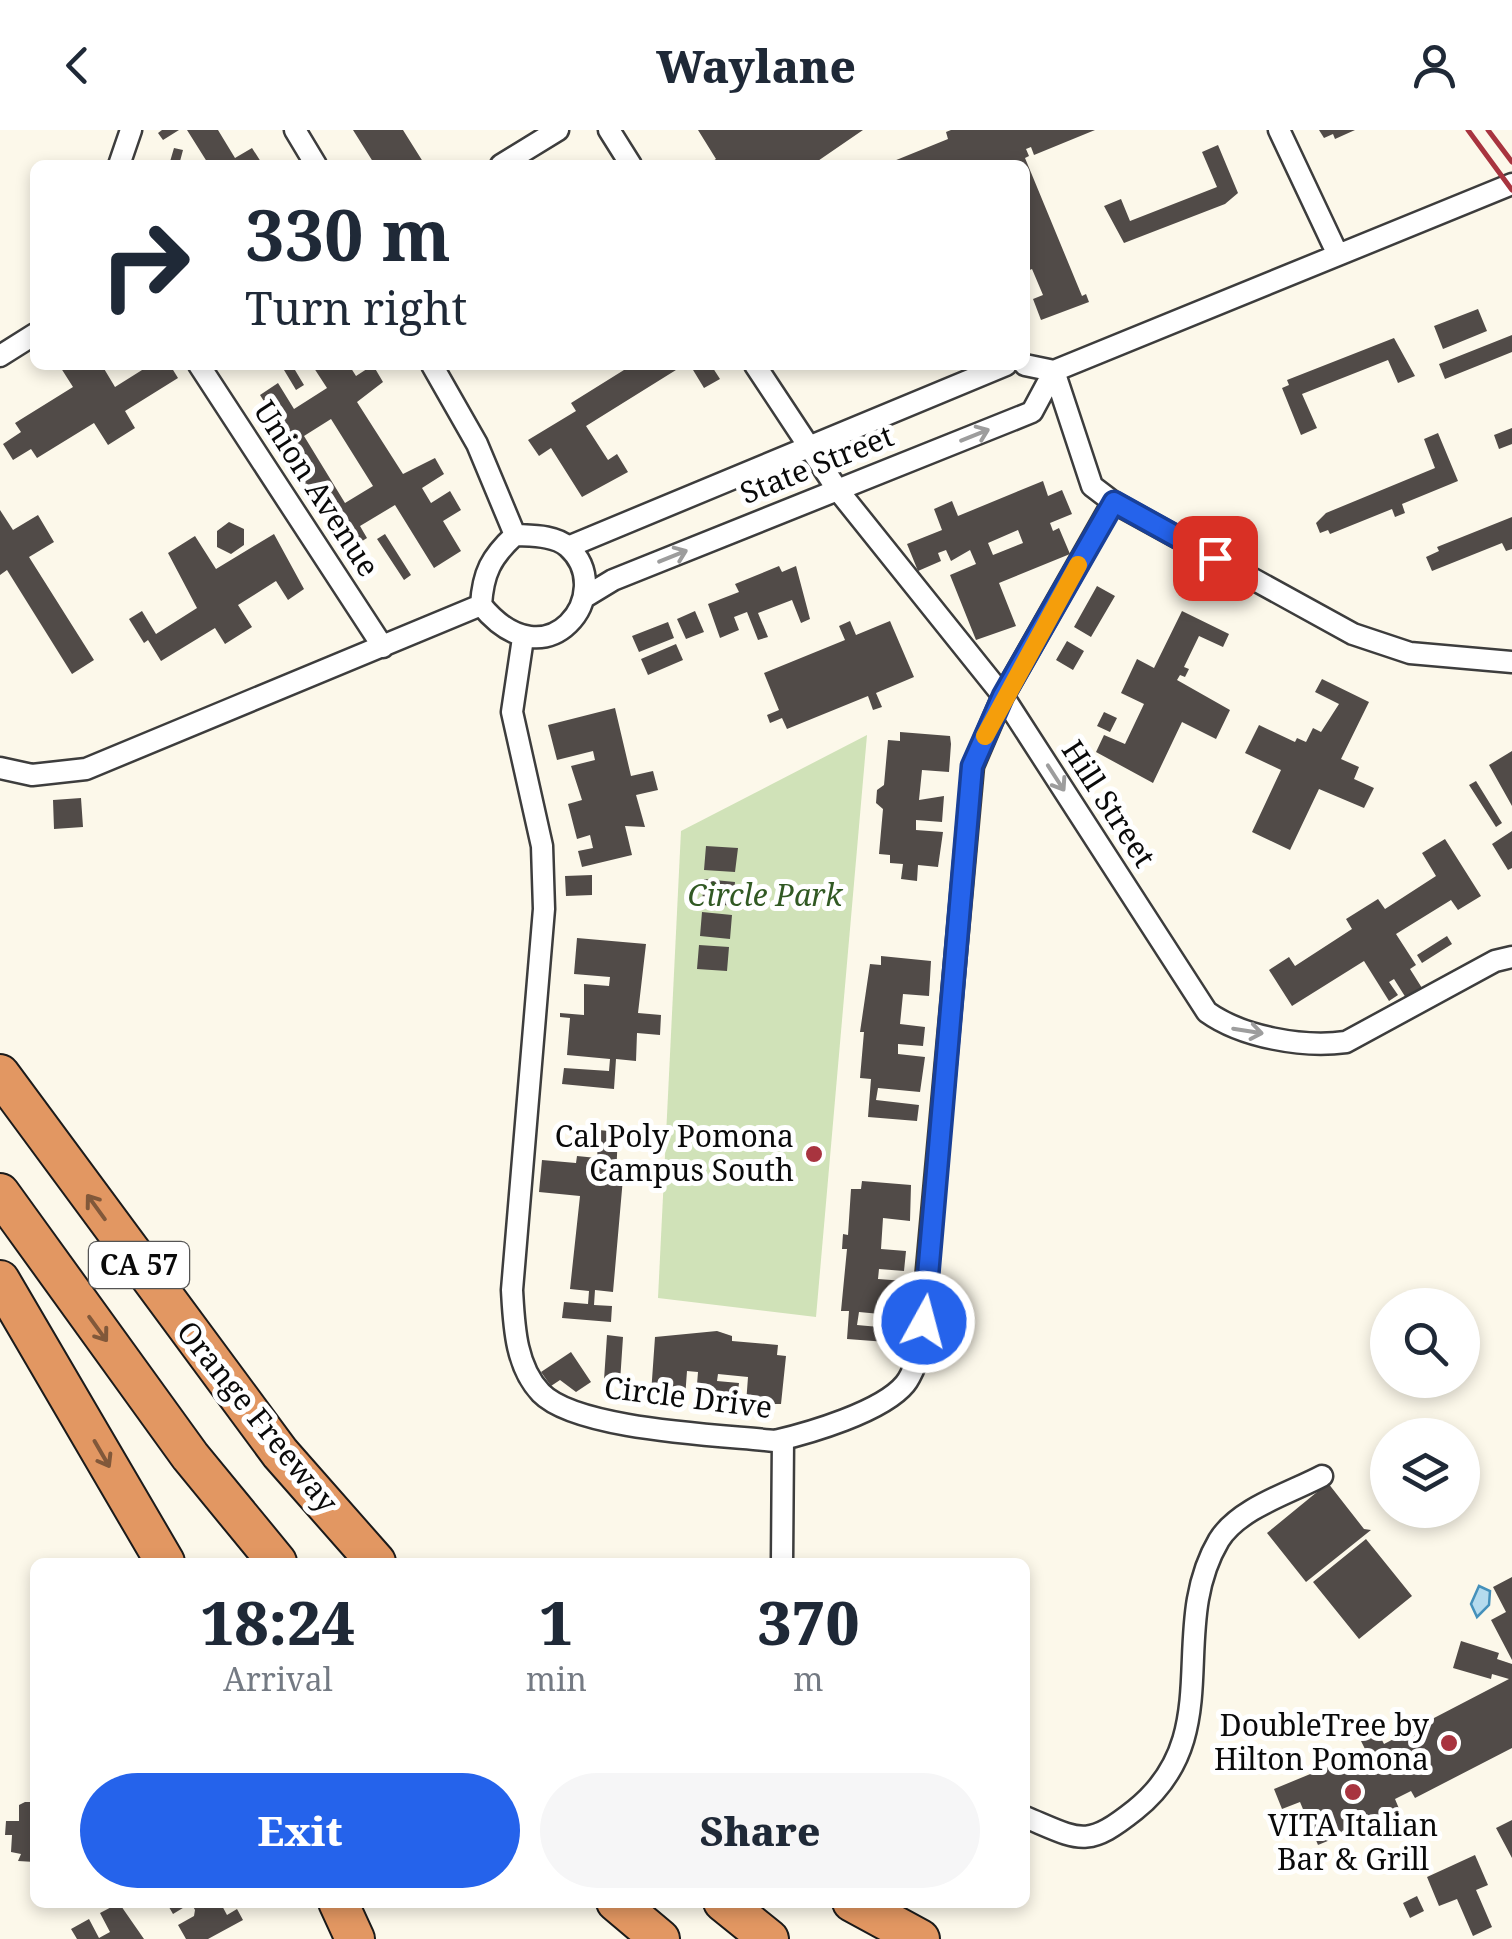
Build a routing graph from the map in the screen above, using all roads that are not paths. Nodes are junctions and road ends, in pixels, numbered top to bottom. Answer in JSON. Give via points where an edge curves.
{"nodes":[{"id":1,"x":131,"y":130,"type":"edge"},
{"id":2,"x":295,"y":130,"type":"edge"},
{"id":3,"x":558,"y":130,"type":"edge"},
{"id":4,"x":609,"y":130,"type":"edge"},
{"id":5,"x":1280,"y":130,"type":"edge"},
{"id":6,"x":121,"y":160,"type":"edge"},
{"id":7,"x":313,"y":160,"type":"edge"},
{"id":8,"x":509,"y":160,"type":"edge"},
{"id":9,"x":628,"y":160,"type":"edge"},
{"id":10,"x":1512,"y":184,"type":"edge"},
{"id":11,"x":1338,"y":255,"type":"junction"},
{"id":12,"x":30,"y":337,"type":"edge"},
{"id":13,"x":0,"y":356,"type":"edge"},
{"id":14,"x":1030,"y":365,"type":"edge"},
{"id":15,"x":202,"y":370,"type":"edge"},
{"id":16,"x":435,"y":370,"type":"edge"},
{"id":17,"x":758,"y":370,"type":"edge"},
{"id":18,"x":993,"y":370,"type":"edge"},
{"id":19,"x":1054,"y":371,"type":"junction"},
{"id":20,"x":805,"y":445,"type":"junction"},
{"id":21,"x":837,"y":489,"type":"junction"},
{"id":22,"x":1114,"y":502,"type":"junction"},
{"id":23,"x":515,"y":535,"type":"junction"},
{"id":24,"x":568,"y":546,"type":"junction"},
{"id":25,"x":585,"y":596,"type":"junction"},
{"id":26,"x":480,"y":605,"type":"junction"},
{"id":27,"x":523,"y":638,"type":"junction"},
{"id":28,"x":384,"y":647,"type":"junction"},
{"id":29,"x":1512,"y":662,"type":"edge"},
{"id":30,"x":1003,"y":696,"type":"junction"},
{"id":31,"x":0,"y":768,"type":"edge"},
{"id":32,"x":1512,"y":957,"type":"edge"},
{"id":33,"x":0,"y":1074,"type":"edge"},
{"id":34,"x":0,"y":1193,"type":"edge"},
{"id":35,"x":0,"y":1280,"type":"edge"},
{"id":36,"x":783,"y":1439,"type":"junction"},
{"id":37,"x":280,"y":1453,"type":"junction"},
{"id":38,"x":1322,"y":1476,"type":"dead end"},
{"id":39,"x":164,"y":1558,"type":"edge"},
{"id":40,"x":275,"y":1558,"type":"edge"},
{"id":41,"x":372,"y":1558,"type":"edge"},
{"id":42,"x":399,"y":1558,"type":"edge"},
{"id":43,"x":782,"y":1558,"type":"edge"},
{"id":44,"x":1030,"y":1818,"type":"edge"},
{"id":45,"x":341,"y":1908,"type":"edge"},
{"id":46,"x":623,"y":1908,"type":"edge"},
{"id":47,"x":731,"y":1908,"type":"edge"},
{"id":48,"x":863,"y":1908,"type":"edge"},
{"id":49,"x":354,"y":1939,"type":"edge"},
{"id":50,"x":660,"y":1939,"type":"edge"},
{"id":51,"x":769,"y":1939,"type":"edge"},
{"id":52,"x":920,"y":1939,"type":"edge"}],
"edges":[{"from":1,"to":6,"type":"street"},
{"from":2,"to":7,"type":"street"},
{"from":3,"to":8,"type":"street"},
{"from":4,"to":9,"type":"street"},
{"from":5,"to":11,"type":"street"},
{"from":10,"to":11,"type":"street"},
{"from":11,"to":19,"type":"street"},
{"from":12,"to":13,"type":"street"},
{"from":14,"to":19,"type":"street"},
{"from":15,"to":28,"type":"street","name":"Union Avenue"},
{"from":16,"to":23,"type":"street","via":[[477,444]]},
{"from":17,"to":20,"type":"street","name":"Hill Street"},
{"from":18,"to":20,"type":"street","name":"State Street"},
{"from":21,"to":19,"type":"street","name":"State Street","one_way":true,"via":[[1032,412]]},
{"from":19,"to":22,"type":"street","via":[[1092,486]]},
{"from":20,"to":21,"type":"street","name":"Hill Street"},
{"from":20,"to":24,"type":"street","name":"State Street"},
{"from":25,"to":21,"type":"street","name":"State Street","one_way":true},
{"from":21,"to":30,"type":"street","name":"Hill Street"},
{"from":22,"to":29,"type":"street","via":[[1353,634],[1410,653]]},
{"from":22,"to":30,"type":"street","name":"Circle Drive"},
{"from":23,"to":24,"type":"street"},
{"from":23,"to":26,"type":"street","via":[[493,554]]},
{"from":24,"to":25,"type":"street","via":[[583,572]]},
{"from":25,"to":27,"type":"street","via":[[572,623],[547,638]]},
{"from":26,"to":27,"type":"street","via":[[497,626]]},
{"from":26,"to":28,"type":"street"},
{"from":27,"to":36,"type":"street","name":"Circle Drive","via":[[512,712],[542,846],[544,909],[512,1290],[516,1346],[540,1392],[574,1414]]},
{"from":28,"to":31,"type":"street","via":[[86,769],[32,775]]},
{"from":30,"to":32,"type":"street","name":"Hill Street","one_way":true,"via":[[1207,1012],[1230,1028],[1323,1045],[1346,1042]]},
{"from":30,"to":36,"type":"street","name":"Circle Drive","via":[[972,766],[919,1356],[904,1386],[876,1405]]},
{"from":37,"to":33,"type":"highway","name":"Orange Freeway","number":"CA 57","one_way":true},
{"from":34,"to":40,"type":"highway","number":"CA 57","one_way":true,"via":[[190,1456]]},
{"from":35,"to":39,"type":"highway","one_way":true},
{"from":36,"to":43,"type":"street"},
{"from":37,"to":41,"type":"highway","name":"Orange Freeway","number":"CA 57"},
{"from":37,"to":42,"type":"highway"},
{"from":38,"to":44,"type":"street","via":[[1235,1520],[1220,1538],[1197,1604],[1187,1735],[1169,1776],[1103,1835],[1065,1834]]},
{"from":45,"to":49,"type":"highway"},
{"from":46,"to":50,"type":"highway"},
{"from":47,"to":51,"type":"highway"},
{"from":48,"to":52,"type":"highway"}]}
